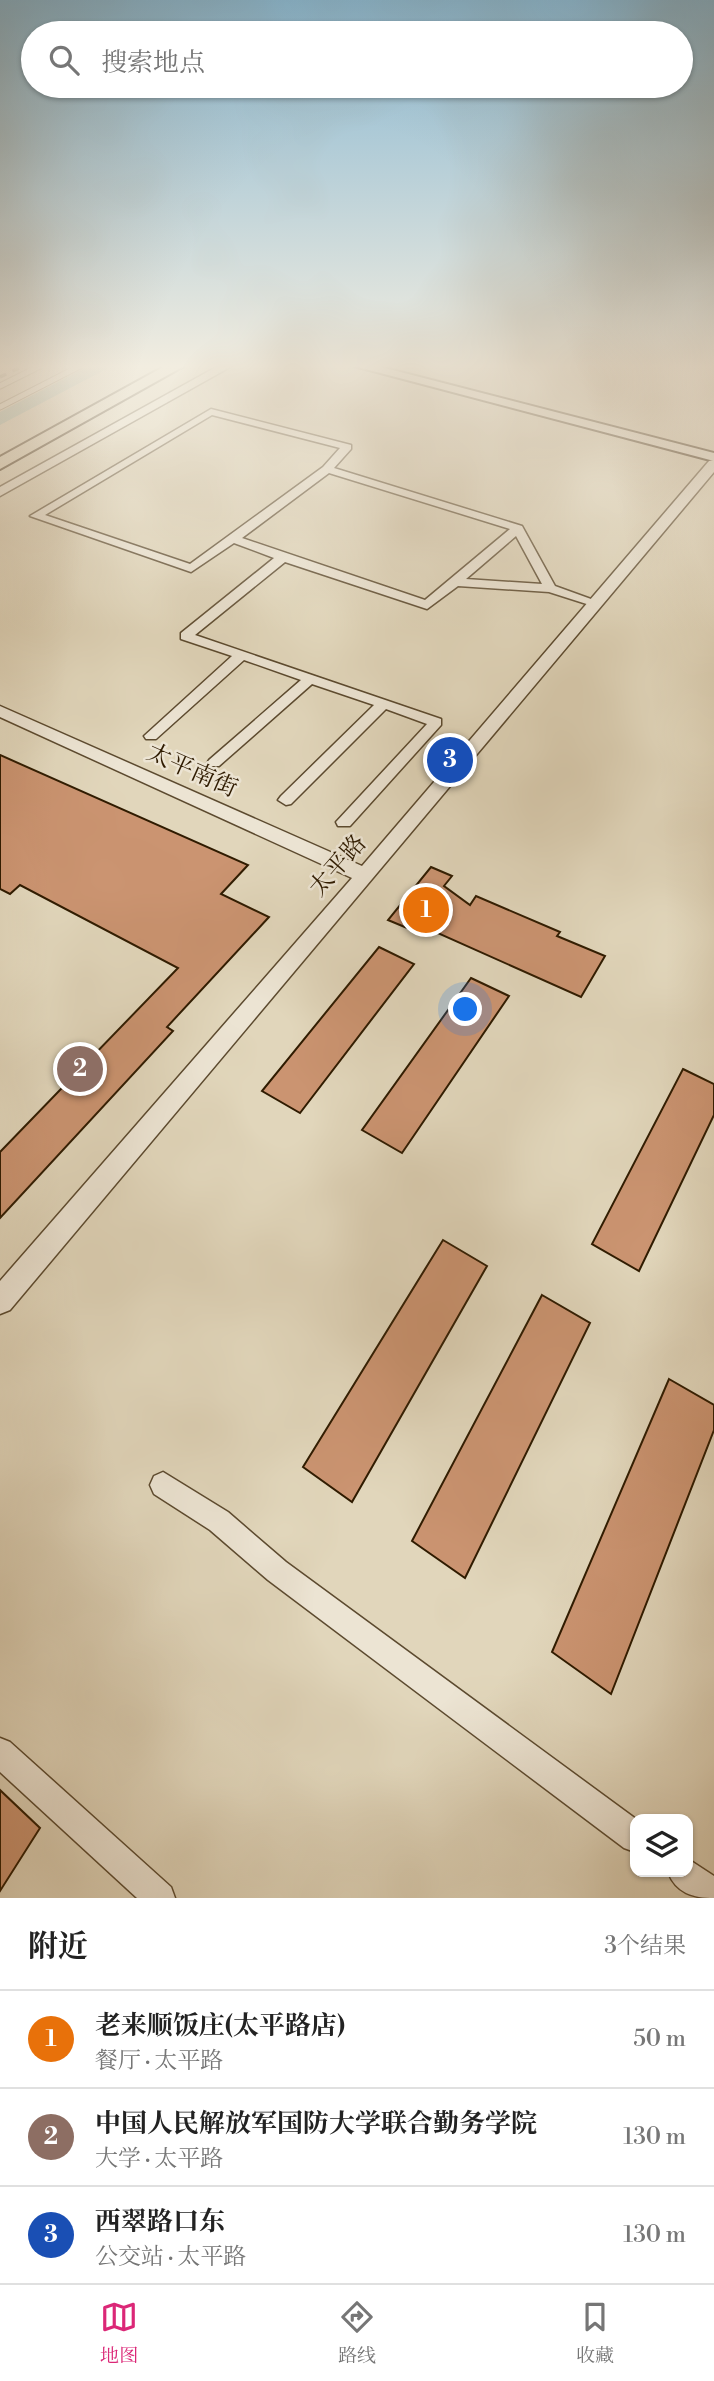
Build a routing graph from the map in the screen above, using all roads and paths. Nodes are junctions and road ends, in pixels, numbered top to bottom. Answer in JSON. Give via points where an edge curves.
{"nodes":[{"id":1,"x":50,"y":455,"type":"edge"},
{"id":2,"x":67,"y":455,"type":"edge"},
{"id":3,"x":139,"y":455,"type":"edge"},
{"id":4,"x":340,"y":455,"type":"edge"},
{"id":5,"x":714,"y":464,"type":"edge"},
{"id":6,"x":327,"y":469,"type":"junction"},
{"id":7,"x":0,"y":483,"type":"edge"},
{"id":8,"x":0,"y":492,"type":"edge"},
{"id":9,"x":518,"y":528,"type":"junction"},
{"id":10,"x":233,"y":539,"type":"junction"},
{"id":11,"x":283,"y":557,"type":"junction"},
{"id":12,"x":454,"y":582,"type":"junction"},
{"id":13,"x":550,"y":588,"type":"junction"},
{"id":14,"x":596,"y":603,"type":"junction"},
{"id":15,"x":242,"y":655,"type":"junction"},
{"id":16,"x":310,"y":679,"type":"junction"},
{"id":17,"x":383,"y":704,"type":"junction"},
{"id":18,"x":0,"y":711,"type":"edge"},
{"id":19,"x":151,"y":736,"type":"dead end"},
{"id":20,"x":214,"y":763,"type":"dead end"},
{"id":21,"x":286,"y":800,"type":"dead end"},
{"id":22,"x":344,"y":822,"type":"dead end"},
{"id":23,"x":365,"y":876,"type":"junction"},
{"id":24,"x":0,"y":1301,"type":"edge"},
{"id":25,"x":163,"y":1485,"type":"dead end"},
{"id":26,"x":0,"y":1752,"type":"edge"},
{"id":27,"x":630,"y":1833,"type":"edge"},
{"id":28,"x":690,"y":1877,"type":"edge"},
{"id":29,"x":714,"y":1895,"type":"edge"},
{"id":30,"x":160,"y":1898,"type":"edge"}],
"edges":[{"from":1,"to":7,"type":"street"},
{"from":2,"to":8,"type":"street"},
{"from":3,"to":10,"type":"street","via":[[36,516],[191,568]]},
{"from":4,"to":6,"type":"street"},
{"from":5,"to":14,"type":"street","name":"太平路"},
{"from":6,"to":9,"type":"street"},
{"from":6,"to":10,"type":"street"},
{"from":9,"to":12,"type":"street"},
{"from":9,"to":13,"type":"street"},
{"from":10,"to":11,"type":"street"},
{"from":11,"to":12,"type":"street","via":[[427,605]]},
{"from":11,"to":15,"type":"street","via":[[186,636]]},
{"from":12,"to":13,"type":"street"},
{"from":13,"to":14,"type":"street"},
{"from":14,"to":23,"type":"street","name":"太平路"},
{"from":15,"to":16,"type":"street"},
{"from":15,"to":19,"type":"street"},
{"from":16,"to":17,"type":"street"},
{"from":16,"to":20,"type":"street"},
{"from":17,"to":21,"type":"street"},
{"from":17,"to":22,"type":"street","via":[[436,722]]},
{"from":18,"to":23,"type":"street","name":"太平南街"},
{"from":23,"to":24,"type":"street","name":"太平路"},
{"from":25,"to":27,"type":"street","via":[[219,1521],[276,1571]]},
{"from":26,"to":30,"type":"street"},
{"from":28,"to":29,"type":"street"}]}
